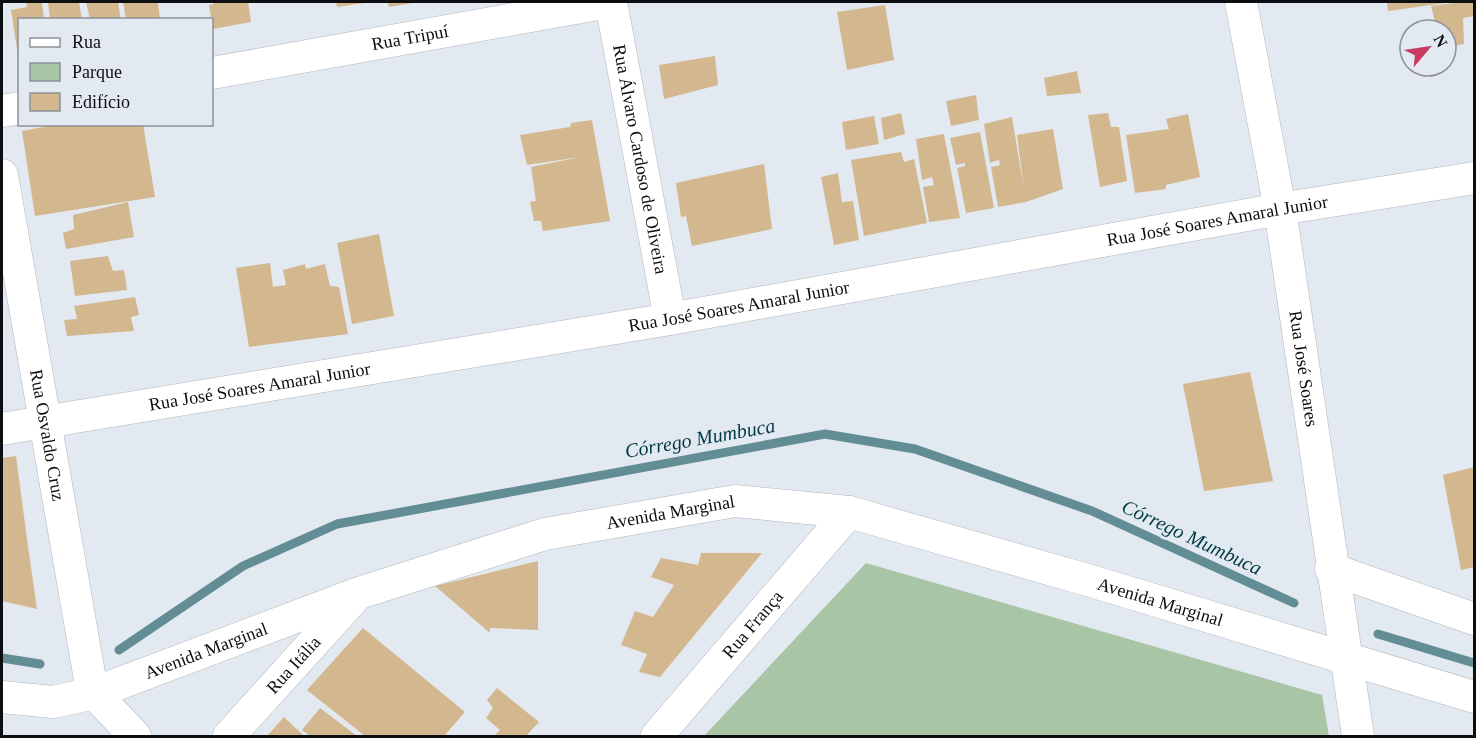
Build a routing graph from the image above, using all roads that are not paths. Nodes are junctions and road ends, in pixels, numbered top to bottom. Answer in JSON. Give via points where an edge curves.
{"nodes":[{"id":1,"x":610,"y":2,"type":"edge"},
{"id":2,"x":1241,"y":2,"type":"edge"},
{"id":3,"x":213,"y":73,"type":"edge"},
{"id":4,"x":18,"y":108,"type":"edge"},
{"id":5,"x":2,"y":111,"type":"edge"},
{"id":6,"x":2,"y":175,"type":"edge"},
{"id":7,"x":1474,"y":178,"type":"edge"},
{"id":8,"x":1280,"y":209,"type":"junction"},
{"id":9,"x":670,"y":319,"type":"junction"},
{"id":10,"x":45,"y":422,"type":"junction"},
{"id":11,"x":2,"y":429,"type":"edge"},
{"id":12,"x":849,"y":512,"type":"junction"},
{"id":13,"x":1331,"y":569,"type":"junction"},
{"id":14,"x":359,"y":593,"type":"junction"},
{"id":15,"x":1474,"y":619,"type":"edge"},
{"id":16,"x":1346,"y":659,"type":"junction"},
{"id":17,"x":92,"y":689,"type":"junction"},
{"id":18,"x":2,"y":697,"type":"edge"},
{"id":19,"x":1474,"y":697,"type":"edge"},
{"id":20,"x":135,"y":736,"type":"edge"},
{"id":21,"x":230,"y":736,"type":"edge"},
{"id":22,"x":657,"y":736,"type":"edge"},
{"id":23,"x":1358,"y":736,"type":"edge"}],
"edges":[{"from":1,"to":3,"type":"street","name":"Rua Tripuí"},
{"from":1,"to":9,"type":"street","name":"Rua Álvaro Cardoso de Oliveira"},
{"from":2,"to":8,"type":"street","name":"Rua José Soares"},
{"from":4,"to":5,"type":"street"},
{"from":6,"to":10,"type":"street","name":"Rua Osvaldo Cruz"},
{"from":7,"to":8,"type":"street","name":"Rua José Soares Amaral Junior"},
{"from":8,"to":9,"type":"street","name":"Rua José Soares Amaral Junior"},
{"from":8,"to":13,"type":"street","name":"Rua José Soares"},
{"from":9,"to":10,"type":"street","name":"Rua José Soares Amaral Junior"},
{"from":10,"to":11,"type":"street","name":"Rua José Soares Amaral Junior"},
{"from":10,"to":17,"type":"street","name":"Rua Osvaldo Cruz"},
{"from":12,"to":14,"type":"street","name":"Avenida Marginal","via":[[735,501],[545,534]]},
{"from":12,"to":16,"type":"street","name":"Avenida Marginal"},
{"from":12,"to":22,"type":"street","name":"Rua França"},
{"from":13,"to":15,"type":"street"},
{"from":13,"to":16,"type":"street","name":"Rua José Soares"},
{"from":14,"to":17,"type":"street","name":"Avenida Marginal"},
{"from":14,"to":21,"type":"street","name":"Rua Itália"},
{"from":16,"to":19,"type":"street","name":"Avenida Marginal"},
{"from":16,"to":23,"type":"street","name":"Rua José Soares"},
{"from":17,"to":18,"type":"street","name":"Avenida Marginal","via":[[53,702]]},
{"from":17,"to":20,"type":"street"}]}
